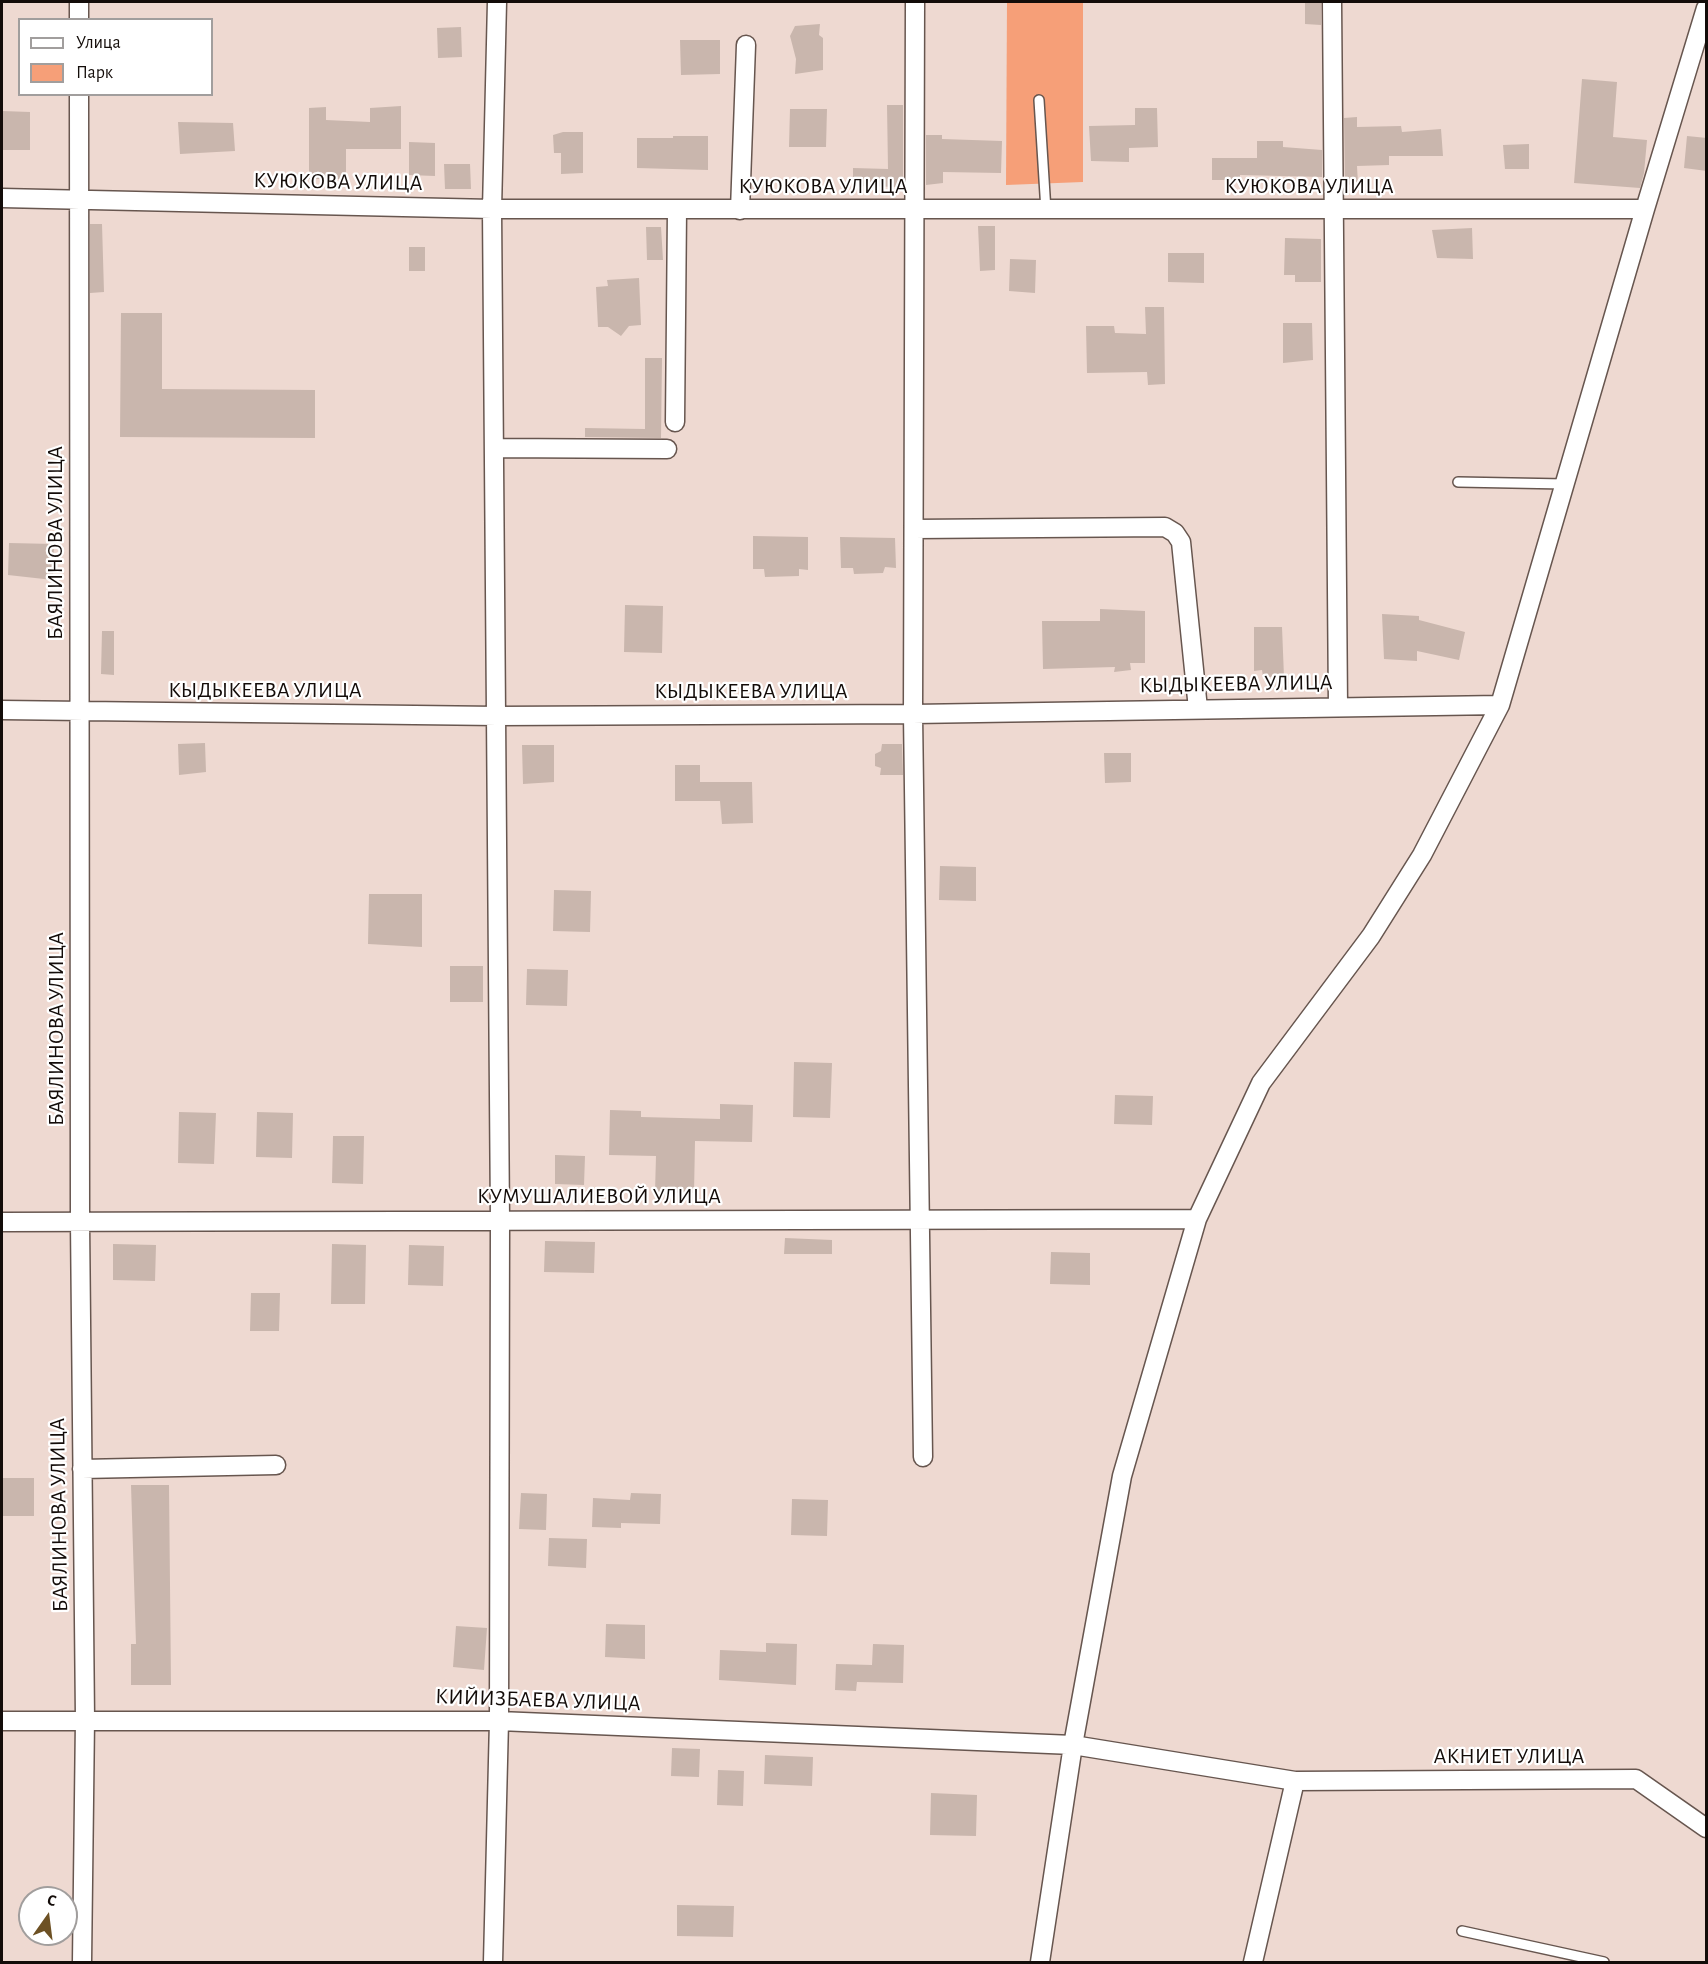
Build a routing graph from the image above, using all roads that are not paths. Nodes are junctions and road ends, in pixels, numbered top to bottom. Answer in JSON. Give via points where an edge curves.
{"nodes":[{"id":1,"x":79,"y":2,"type":"edge"},
{"id":2,"x":497,"y":2,"type":"edge"},
{"id":3,"x":915,"y":2,"type":"edge"},
{"id":4,"x":1332,"y":2,"type":"edge"},
{"id":5,"x":1707,"y":8,"type":"edge"},
{"id":6,"x":79,"y":18,"type":"edge"},
{"id":7,"x":746,"y":45,"type":"dead end"},
{"id":8,"x":79,"y":96,"type":"edge"},
{"id":9,"x":1039,"y":100,"type":"dead end"},
{"id":10,"x":2,"y":198,"type":"edge"},
{"id":11,"x":79,"y":201,"type":"junction"},
{"id":12,"x":492,"y":209,"type":"junction"},
{"id":13,"x":1645,"y":209,"type":"junction"},
{"id":14,"x":677,"y":210,"type":"junction"},
{"id":15,"x":740,"y":210,"type":"junction"},
{"id":16,"x":915,"y":210,"type":"junction"},
{"id":17,"x":1046,"y":211,"type":"junction"},
{"id":18,"x":1335,"y":211,"type":"junction"},
{"id":19,"x":675,"y":422,"type":"dead end"},
{"id":20,"x":495,"y":448,"type":"junction"},
{"id":21,"x":667,"y":449,"type":"dead end"},
{"id":22,"x":1458,"y":483,"type":"dead end"},
{"id":23,"x":1565,"y":484,"type":"junction"},
{"id":24,"x":914,"y":529,"type":"junction"},
{"id":25,"x":1500,"y":705,"type":"junction"},
{"id":26,"x":1338,"y":706,"type":"junction"},
{"id":27,"x":1198,"y":709,"type":"junction"},
{"id":28,"x":2,"y":710,"type":"edge"},
{"id":29,"x":79,"y":712,"type":"junction"},
{"id":30,"x":913,"y":714,"type":"junction"},
{"id":31,"x":497,"y":716,"type":"junction"},
{"id":32,"x":920,"y":1219,"type":"junction"},
{"id":33,"x":1197,"y":1219,"type":"junction"},
{"id":34,"x":500,"y":1221,"type":"junction"},
{"id":35,"x":2,"y":1222,"type":"edge"},
{"id":36,"x":80,"y":1222,"type":"junction"},
{"id":37,"x":923,"y":1457,"type":"dead end"},
{"id":38,"x":276,"y":1465,"type":"dead end"},
{"id":39,"x":82,"y":1469,"type":"junction"},
{"id":40,"x":84,"y":1719,"type":"junction"},
{"id":41,"x":2,"y":1721,"type":"edge"},
{"id":42,"x":500,"y":1721,"type":"junction"},
{"id":43,"x":1073,"y":1745,"type":"junction"},
{"id":44,"x":1295,"y":1781,"type":"junction"},
{"id":45,"x":1707,"y":1828,"type":"edge"},
{"id":46,"x":1462,"y":1931,"type":"dead end"},
{"id":47,"x":1554,"y":1952,"type":"junction"},
{"id":48,"x":82,"y":1962,"type":"edge"},
{"id":49,"x":493,"y":1962,"type":"edge"},
{"id":50,"x":1040,"y":1962,"type":"edge"},
{"id":51,"x":1253,"y":1962,"type":"edge"},
{"id":52,"x":1551,"y":1962,"type":"edge"},
{"id":53,"x":1604,"y":1962,"type":"edge"}],
"edges":[{"from":1,"to":6,"type":"street"},
{"from":2,"to":12,"type":"street"},
{"from":3,"to":16,"type":"street"},
{"from":4,"to":18,"type":"street"},
{"from":5,"to":13,"type":"street"},
{"from":7,"to":15,"type":"street"},
{"from":8,"to":11,"type":"street","name":"БАЯЛИНОВА УЛИЦА"},
{"from":9,"to":17,"type":"lane"},
{"from":10,"to":11,"type":"street","name":"КУЮКОВА УЛИЦА"},
{"from":11,"to":12,"type":"street","name":"КУЮКОВА УЛИЦА"},
{"from":11,"to":29,"type":"street","name":"БАЯЛИНОВА УЛИЦА"},
{"from":12,"to":14,"type":"street","name":"КУЮКОВА УЛИЦА"},
{"from":12,"to":20,"type":"street"},
{"from":13,"to":18,"type":"street","name":"КУЮКОВА УЛИЦА"},
{"from":13,"to":23,"type":"street"},
{"from":14,"to":15,"type":"street","name":"КУЮКОВА УЛИЦА"},
{"from":14,"to":19,"type":"street"},
{"from":15,"to":16,"type":"street","name":"КУЮКОВА УЛИЦА"},
{"from":16,"to":17,"type":"street","name":"КУЮКОВА УЛИЦА"},
{"from":16,"to":24,"type":"street"},
{"from":17,"to":18,"type":"street","name":"КУЮКОВА УЛИЦА"},
{"from":18,"to":26,"type":"street"},
{"from":20,"to":21,"type":"street"},
{"from":20,"to":31,"type":"street"},
{"from":22,"to":23,"type":"lane"},
{"from":23,"to":25,"type":"street"},
{"from":24,"to":27,"type":"street","via":[[1165,527],[1181,542]]},
{"from":24,"to":30,"type":"street"},
{"from":25,"to":26,"type":"street","name":"КЫДЫКЕЕВА УЛИЦА"},
{"from":25,"to":33,"type":"street","via":[[1422,855],[1390,906],[1261,1083]]},
{"from":26,"to":27,"type":"street","name":"КЫДЫКЕЕВА УЛИЦА"},
{"from":27,"to":30,"type":"street","name":"КЫДЫКЕЕВА УЛИЦА"},
{"from":28,"to":29,"type":"street","name":"КЫДЫКЕЕВА УЛИЦА"},
{"from":29,"to":31,"type":"street","name":"КЫДЫКЕЕВА УЛИЦА"},
{"from":29,"to":36,"type":"street","name":"БАЯЛИНОВА УЛИЦА"},
{"from":30,"to":31,"type":"street","name":"КЫДЫКЕЕВА УЛИЦА"},
{"from":30,"to":32,"type":"street"},
{"from":31,"to":34,"type":"street"},
{"from":32,"to":33,"type":"street","name":"КУМУШАЛИЕВОЙ УЛИЦА"},
{"from":32,"to":34,"type":"street","name":"КУМУШАЛИЕВОЙ УЛИЦА"},
{"from":32,"to":37,"type":"street"},
{"from":33,"to":43,"type":"street","via":[[1122,1476]]},
{"from":34,"to":36,"type":"street","name":"КУМУШАЛИЕВОЙ УЛИЦА"},
{"from":34,"to":42,"type":"street"},
{"from":35,"to":36,"type":"street","name":"КУМУШАЛИЕВОЙ УЛИЦА"},
{"from":36,"to":39,"type":"street","name":"БАЯЛИНОВА УЛИЦА"},
{"from":38,"to":39,"type":"street"},
{"from":39,"to":40,"type":"street","name":"БАЯЛИНОВА УЛИЦА"},
{"from":40,"to":41,"type":"street","name":"КИЙИЗБАЕВА УЛИЦА"},
{"from":40,"to":42,"type":"street","name":"КИЙИЗБАЕВА УЛИЦА"},
{"from":40,"to":48,"type":"street","name":"БАЯЛИНОВА УЛИЦА"},
{"from":42,"to":43,"type":"street","name":"КИЙИЗБАЕВА УЛИЦА"},
{"from":42,"to":49,"type":"street"},
{"from":43,"to":44,"type":"street","name":"КИЙИЗБАЕВА УЛИЦА"},
{"from":43,"to":50,"type":"street"},
{"from":44,"to":45,"type":"street","name":"АКНИЕТ УЛИЦА","via":[[1636,1779]]},
{"from":44,"to":51,"type":"street"},
{"from":46,"to":47,"type":"lane"},
{"from":47,"to":52,"type":"lane"},
{"from":47,"to":53,"type":"lane"}]}
